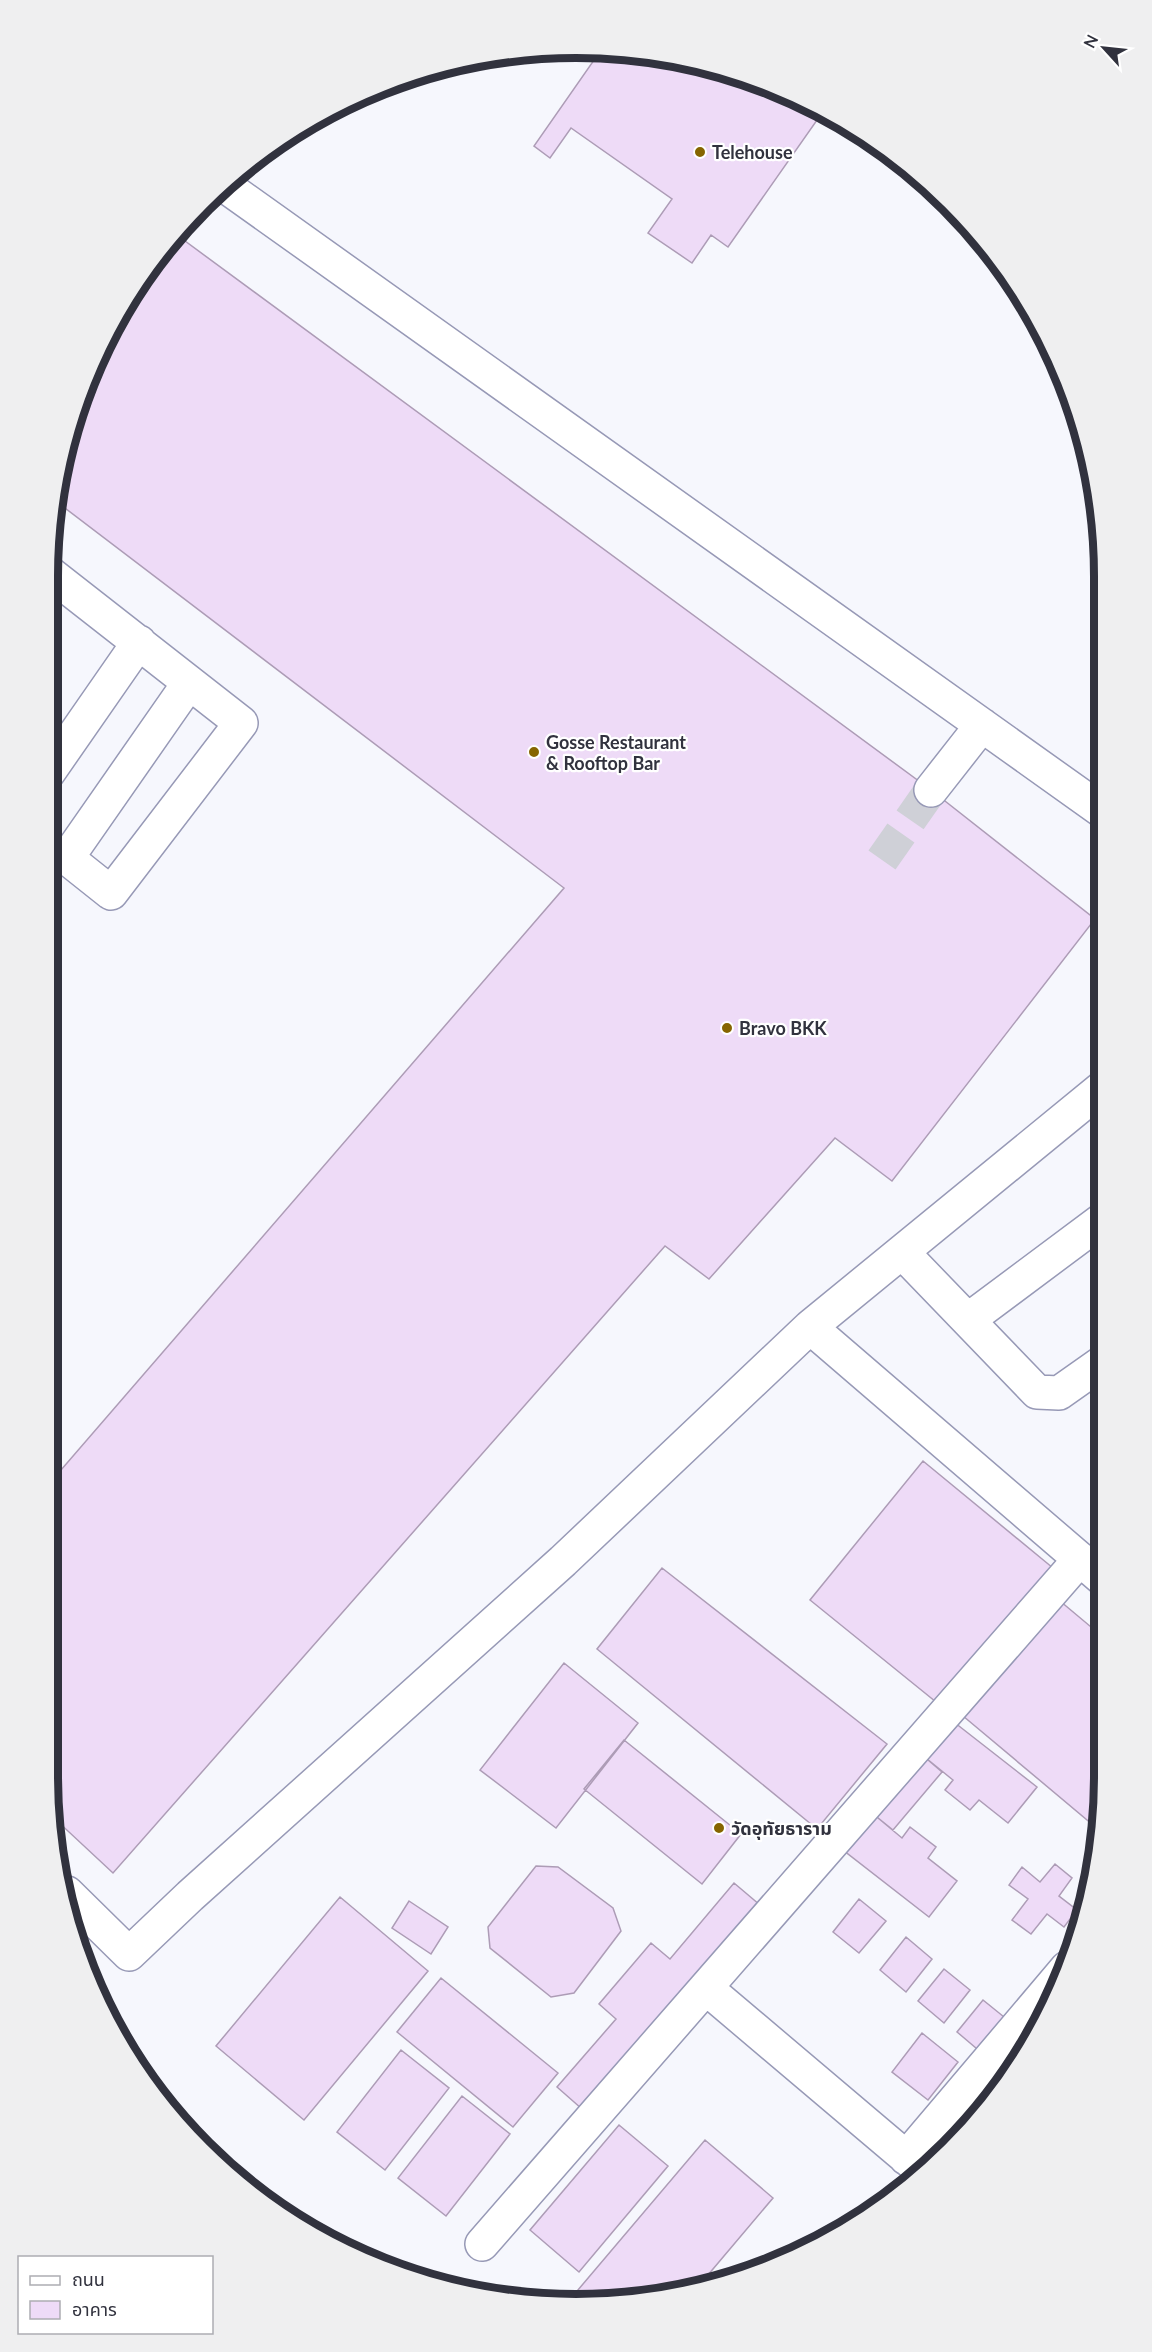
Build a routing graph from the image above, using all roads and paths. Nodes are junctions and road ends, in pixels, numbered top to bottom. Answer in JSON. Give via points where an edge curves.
{"nodes":[{"id":1,"x":231,"y":190,"type":"edge"},
{"id":2,"x":58,"y":580,"type":"edge"},
{"id":3,"x":139,"y":642,"type":"junction"},
{"id":4,"x":189,"y":683,"type":"junction"},
{"id":5,"x":982,"y":725,"type":"junction"},
{"id":6,"x":58,"y":759,"type":"edge"},
{"id":7,"x":931,"y":790,"type":"tunnel mouth"},
{"id":8,"x":1094,"y":805,"type":"edge"},
{"id":9,"x":58,"y":851,"type":"edge"},
{"id":10,"x":1094,"y":1094,"type":"edge"},
{"id":11,"x":1094,"y":1226,"type":"edge"},
{"id":12,"x":902,"y":1252,"type":"junction"},
{"id":13,"x":968,"y":1320,"type":"junction"},
{"id":14,"x":810,"y":1327,"type":"junction"},
{"id":15,"x":1094,"y":1368,"type":"edge"},
{"id":16,"x":1092,"y":1569,"type":"edge"},
{"id":17,"x":73,"y":1899,"type":"edge"},
{"id":18,"x":706,"y":1988,"type":"junction"},
{"id":19,"x":1043,"y":1999,"type":"edge"},
{"id":20,"x":913,"y":2164,"type":"edge"},
{"id":21,"x":482,"y":2244,"type":"dead end"}],
"edges":[{"from":1,"to":5,"type":"street"},
{"from":2,"to":3,"type":"street"},
{"from":3,"to":4,"type":"street"},
{"from":3,"to":6,"type":"street"},
{"from":4,"to":9,"type":"street"},
{"from":4,"to":9,"type":"street","via":[[241,723],[111,893]]},
{"from":5,"to":7,"type":"street"},
{"from":5,"to":8,"type":"street"},
{"from":10,"to":12,"type":"street"},
{"from":11,"to":13,"type":"street"},
{"from":12,"to":13,"type":"street"},
{"from":12,"to":14,"type":"street"},
{"from":13,"to":15,"type":"street","via":[[1037,1392],[1059,1393]]},
{"from":14,"to":16,"type":"street"},
{"from":14,"to":17,"type":"street","via":[[563,1561],[129,1954]]},
{"from":16,"to":18,"type":"street"},
{"from":18,"to":20,"type":"street"},
{"from":18,"to":21,"type":"street"},
{"from":19,"to":20,"type":"street"}]}
